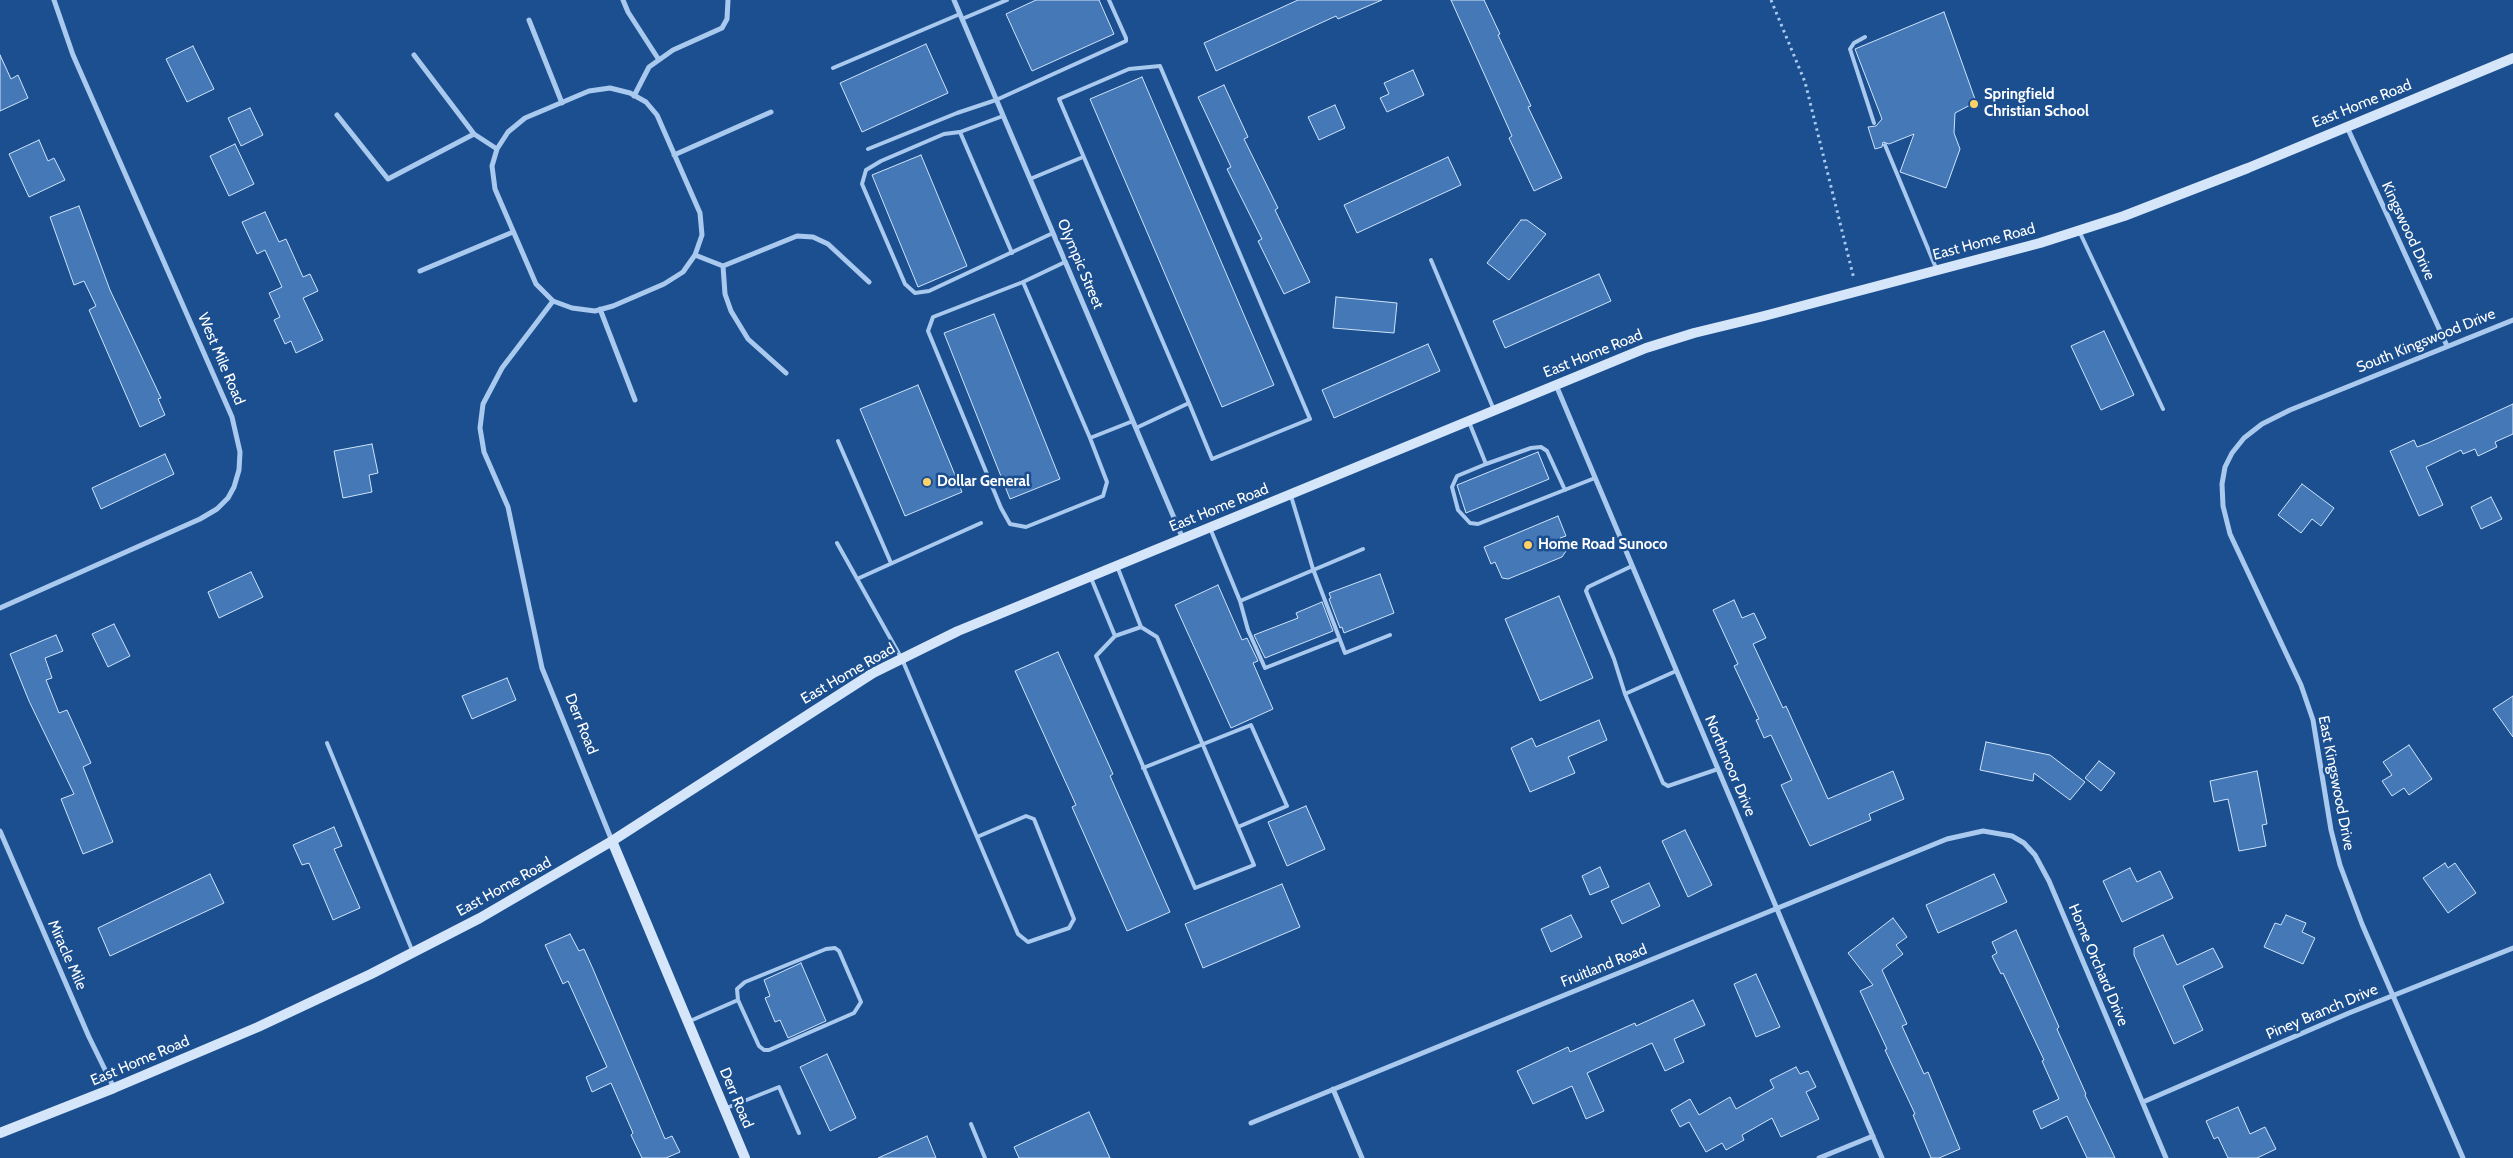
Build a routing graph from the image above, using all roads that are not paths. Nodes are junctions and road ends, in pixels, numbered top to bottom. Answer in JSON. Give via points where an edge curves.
{"nodes":[{"id":1,"x":54,"y":0,"type":"edge"},
{"id":2,"x":623,"y":0,"type":"edge"},
{"id":3,"x":728,"y":0,"type":"edge"},
{"id":4,"x":954,"y":0,"type":"edge"},
{"id":5,"x":1008,"y":0,"type":"edge"},
{"id":6,"x":1109,"y":0,"type":"edge"},
{"id":7,"x":961,"y":17,"type":"junction"},
{"id":8,"x":529,"y":20,"type":"dead end"},
{"id":9,"x":1865,"y":37,"type":"dead end"},
{"id":10,"x":414,"y":55,"type":"dead end"},
{"id":11,"x":2513,"y":58,"type":"edge"},
{"id":12,"x":659,"y":60,"type":"junction"},
{"id":13,"x":833,"y":68,"type":"dead end"},
{"id":14,"x":634,"y":96,"type":"junction"},
{"id":15,"x":996,"y":100,"type":"junction"},
{"id":16,"x":562,"y":102,"type":"junction"},
{"id":17,"x":771,"y":112,"type":"dead end"},
{"id":18,"x":337,"y":115,"type":"dead end"},
{"id":19,"x":1003,"y":116,"type":"junction"},
{"id":20,"x":1874,"y":123,"type":"dead end"},
{"id":21,"x":2347,"y":127,"type":"junction"},
{"id":22,"x":960,"y":132,"type":"junction"},
{"id":23,"x":474,"y":134,"type":"junction"},
{"id":24,"x":1885,"y":145,"type":"dead end"},
{"id":25,"x":497,"y":149,"type":"junction"},
{"id":26,"x":868,"y":149,"type":"dead end"},
{"id":27,"x":674,"y":155,"type":"junction"},
{"id":28,"x":1083,"y":157,"type":"junction"},
{"id":29,"x":1030,"y":178,"type":"junction"},
{"id":30,"x":2079,"y":230,"type":"junction"},
{"id":31,"x":513,"y":232,"type":"junction"},
{"id":32,"x":1053,"y":233,"type":"junction"},
{"id":33,"x":1012,"y":253,"type":"junction"},
{"id":34,"x":696,"y":255,"type":"junction"},
{"id":35,"x":1431,"y":260,"type":"dead end"},
{"id":36,"x":1065,"y":262,"type":"junction"},
{"id":37,"x":723,"y":266,"type":"junction"},
{"id":38,"x":420,"y":270,"type":"dead end"},
{"id":39,"x":1936,"y":270,"type":"junction"},
{"id":40,"x":869,"y":282,"type":"dead end"},
{"id":41,"x":1023,"y":282,"type":"junction"},
{"id":42,"x":553,"y":301,"type":"junction"},
{"id":43,"x":600,"y":310,"type":"junction"},
{"id":44,"x":2513,"y":320,"type":"edge"},
{"id":45,"x":2447,"y":346,"type":"junction"},
{"id":46,"x":786,"y":373,"type":"dead end"},
{"id":47,"x":1556,"y":384,"type":"junction"},
{"id":48,"x":2348,"y":386,"type":"joint"},
{"id":49,"x":635,"y":400,"type":"dead end"},
{"id":50,"x":1189,"y":403,"type":"junction"},
{"id":51,"x":2163,"y":409,"type":"dead end"},
{"id":52,"x":1494,"y":410,"type":"junction"},
{"id":53,"x":1133,"y":421,"type":"junction"},
{"id":54,"x":1468,"y":421,"type":"junction"},
{"id":55,"x":1136,"y":428,"type":"junction"},
{"id":56,"x":1090,"y":438,"type":"junction"},
{"id":57,"x":838,"y":440,"type":"dead end"},
{"id":58,"x":1486,"y":464,"type":"junction"},
{"id":59,"x":1595,"y":478,"type":"junction"},
{"id":60,"x":1565,"y":490,"type":"junction"},
{"id":61,"x":1290,"y":496,"type":"junction"},
{"id":62,"x":981,"y":523,"type":"dead end"},
{"id":63,"x":1210,"y":528,"type":"junction"},
{"id":64,"x":1183,"y":539,"type":"junction"},
{"id":65,"x":837,"y":543,"type":"dead end"},
{"id":66,"x":1363,"y":549,"type":"dead end"},
{"id":67,"x":891,"y":563,"type":"junction"},
{"id":68,"x":1117,"y":566,"type":"junction"},
{"id":69,"x":1632,"y":566,"type":"junction"},
{"id":70,"x":1313,"y":569,"type":"junction"},
{"id":71,"x":1091,"y":577,"type":"junction"},
{"id":72,"x":857,"y":579,"type":"junction"},
{"id":73,"x":1240,"y":601,"type":"junction"},
{"id":74,"x":0,"y":608,"type":"edge"},
{"id":75,"x":1141,"y":626,"type":"junction"},
{"id":76,"x":1390,"y":635,"type":"dead end"},
{"id":77,"x":1115,"y":636,"type":"junction"},
{"id":78,"x":1339,"y":639,"type":"junction"},
{"id":79,"x":902,"y":659,"type":"junction"},
{"id":80,"x":1676,"y":671,"type":"junction"},
{"id":81,"x":1625,"y":694,"type":"junction"},
{"id":82,"x":327,"y":743,"type":"dead end"},
{"id":83,"x":1202,"y":744,"type":"junction"},
{"id":84,"x":1144,"y":768,"type":"junction"},
{"id":85,"x":1718,"y":769,"type":"junction"},
{"id":86,"x":1238,"y":827,"type":"junction"},
{"id":87,"x":0,"y":831,"type":"edge"},
{"id":88,"x":1966,"y":834,"type":"joint"},
{"id":89,"x":977,"y":838,"type":"junction"},
{"id":90,"x":612,"y":841,"type":"junction"},
{"id":91,"x":1777,"y":909,"type":"junction"},
{"id":92,"x":2513,"y":948,"type":"edge"},
{"id":93,"x":413,"y":952,"type":"junction"},
{"id":94,"x":2393,"y":996,"type":"junction"},
{"id":95,"x":738,"y":1000,"type":"junction"},
{"id":96,"x":688,"y":1022,"type":"junction"},
{"id":97,"x":114,"y":1088,"type":"junction"},
{"id":98,"x":1333,"y":1089,"type":"junction"},
{"id":99,"x":2142,"y":1102,"type":"junction"},
{"id":100,"x":724,"y":1109,"type":"junction"},
{"id":101,"x":1251,"y":1123,"type":"dead end"},
{"id":102,"x":971,"y":1124,"type":"dead end"},
{"id":103,"x":0,"y":1133,"type":"edge"},
{"id":104,"x":798,"y":1133,"type":"dead end"},
{"id":105,"x":1873,"y":1136,"type":"junction"},
{"id":106,"x":746,"y":1158,"type":"edge"},
{"id":107,"x":985,"y":1158,"type":"edge"},
{"id":108,"x":1362,"y":1158,"type":"edge"},
{"id":109,"x":1819,"y":1158,"type":"edge"},
{"id":110,"x":1882,"y":1158,"type":"edge"},
{"id":111,"x":2166,"y":1158,"type":"edge"},
{"id":112,"x":2463,"y":1158,"type":"edge"}],
"edges":[{"from":1,"to":74,"type":"street","name":"West Mile Road","via":[[73,55],[232,416],[240,452],[239,470],[228,498],[200,519]]},
{"from":2,"to":12,"type":"street"},
{"from":3,"to":12,"type":"street","via":[[727,19],[722,28],[673,50]]},
{"from":4,"to":7,"type":"street","name":"Olympic Street"},
{"from":5,"to":7,"type":"lane"},
{"from":6,"to":15,"type":"lane","via":[[1126,41]]},
{"from":7,"to":13,"type":"lane"},
{"from":7,"to":15,"type":"street","name":"Olympic Street"},
{"from":8,"to":16,"type":"street"},
{"from":9,"to":20,"type":"lane","via":[[1850,49]]},
{"from":10,"to":23,"type":"street"},
{"from":11,"to":21,"type":"street","name":"East Home Road"},
{"from":12,"to":14,"type":"street","via":[[649,67]]},
{"from":14,"to":16,"type":"street","via":[[610,88],[589,90]]},
{"from":14,"to":27,"type":"street","via":[[646,102],[657,115]]},
{"from":15,"to":19,"type":"street","name":"Olympic Street"},
{"from":15,"to":26,"type":"lane"},
{"from":16,"to":25,"type":"street","via":[[525,118],[508,132]]},
{"from":17,"to":27,"type":"street"},
{"from":18,"to":23,"type":"street","via":[[388,178]]},
{"from":19,"to":22,"type":"lane"},
{"from":19,"to":29,"type":"street","name":"Olympic Street"},
{"from":21,"to":30,"type":"street","name":"East Home Road","via":[[2131,213]]},
{"from":21,"to":45,"type":"street","name":"Kingswood Drive"},
{"from":22,"to":33,"type":"lane"},
{"from":22,"to":33,"type":"lane","via":[[944,134],[866,170],[862,184],[893,257],[905,284],[915,293],[928,292]]},
{"from":23,"to":25,"type":"street"},
{"from":24,"to":39,"type":"lane"},
{"from":25,"to":31,"type":"street","via":[[492,166],[494,188]]},
{"from":27,"to":34,"type":"street","via":[[700,213],[702,235]]},
{"from":28,"to":29,"type":"lane"},
{"from":28,"to":50,"type":"lane"},
{"from":28,"to":50,"type":"lane","via":[[1058,99],[1128,69],[1160,66],[1310,419],[1212,459]]},
{"from":29,"to":32,"type":"street","name":"Olympic Street"},
{"from":30,"to":39,"type":"street","name":"East Home Road"},
{"from":30,"to":51,"type":"lane"},
{"from":31,"to":38,"type":"street"},
{"from":31,"to":42,"type":"street","via":[[536,284]]},
{"from":32,"to":33,"type":"lane"},
{"from":32,"to":36,"type":"street","name":"Olympic Street"},
{"from":34,"to":37,"type":"street"},
{"from":34,"to":43,"type":"street","via":[[683,272],[664,284]]},
{"from":35,"to":52,"type":"lane"},
{"from":36,"to":41,"type":"lane"},
{"from":36,"to":53,"type":"street","name":"Olympic Street"},
{"from":37,"to":40,"type":"street","via":[[797,236],[813,236],[828,244]]},
{"from":37,"to":46,"type":"street","via":[[725,294],[731,311],[748,339]]},
{"from":39,"to":47,"type":"street","name":"East Home Road","via":[[1694,333],[1646,348]]},
{"from":41,"to":56,"type":"lane"},
{"from":41,"to":56,"type":"lane","via":[[933,317],[928,331],[1010,524],[1026,527],[1103,496],[1107,482]]},
{"from":42,"to":43,"type":"street","via":[[572,308]]},
{"from":42,"to":90,"type":"street","name":"Derr Road","via":[[502,368],[483,404],[480,428],[484,452],[508,507],[542,668]]},
{"from":43,"to":49,"type":"street"},
{"from":44,"to":45,"type":"street","name":"South Kingswood Drive"},
{"from":45,"to":48,"type":"street","name":"South Kingswood Drive"},
{"from":47,"to":52,"type":"street","name":"East Home Road"},
{"from":47,"to":59,"type":"street","name":"Northmoor Drive"},
{"from":48,"to":94,"type":"street","name":"East Kingswood Drive","via":[[2290,410],[2262,424],[2244,438],[2225,467],[2223,506],[2244,568],[2300,685],[2313,720],[2340,865]]},
{"from":50,"to":55,"type":"lane"},
{"from":52,"to":54,"type":"street","name":"East Home Road"},
{"from":53,"to":55,"type":"street","name":"Olympic Street"},
{"from":53,"to":56,"type":"lane"},
{"from":54,"to":58,"type":"lane"},
{"from":54,"to":61,"type":"street","name":"East Home Road"},
{"from":55,"to":64,"type":"street","name":"Olympic Street"},
{"from":57,"to":67,"type":"lane"},
{"from":58,"to":60,"type":"lane","via":[[1541,447],[1547,451]]},
{"from":58,"to":60,"type":"lane","via":[[1458,476],[1452,487],[1458,510],[1470,523],[1478,524]]},
{"from":59,"to":60,"type":"lane"},
{"from":59,"to":69,"type":"street","name":"Northmoor Drive"},
{"from":61,"to":63,"type":"street","name":"East Home Road"},
{"from":61,"to":70,"type":"lane"},
{"from":62,"to":67,"type":"lane"},
{"from":63,"to":64,"type":"street","name":"East Home Road"},
{"from":63,"to":73,"type":"lane"},
{"from":64,"to":68,"type":"street","name":"East Home Road"},
{"from":65,"to":72,"type":"lane"},
{"from":66,"to":70,"type":"lane"},
{"from":67,"to":72,"type":"lane"},
{"from":68,"to":71,"type":"street","name":"East Home Road"},
{"from":68,"to":75,"type":"lane"},
{"from":69,"to":80,"type":"street","name":"Northmoor Drive"},
{"from":69,"to":81,"type":"lane","via":[[1588,587],[1586,591]]},
{"from":70,"to":73,"type":"lane"},
{"from":70,"to":78,"type":"lane"},
{"from":71,"to":77,"type":"lane"},
{"from":71,"to":79,"type":"street","name":"East Home Road","via":[[958,631]]},
{"from":72,"to":79,"type":"lane"},
{"from":73,"to":78,"type":"lane","via":[[1248,630],[1265,668]]},
{"from":75,"to":77,"type":"lane"},
{"from":75,"to":83,"type":"lane","via":[[1157,637]]},
{"from":76,"to":78,"type":"lane","via":[[1344,653]]},
{"from":77,"to":84,"type":"lane","via":[[1096,656]]},
{"from":79,"to":89,"type":"lane"},
{"from":79,"to":90,"type":"street","name":"East Home Road","via":[[832,699]]},
{"from":80,"to":81,"type":"lane"},
{"from":80,"to":85,"type":"street","name":"Northmoor Drive"},
{"from":81,"to":85,"type":"lane","via":[[1663,783],[1668,786]]},
{"from":82,"to":93,"type":"lane"},
{"from":83,"to":84,"type":"lane"},
{"from":83,"to":86,"type":"lane"},
{"from":83,"to":86,"type":"lane","via":[[1251,725],[1287,806]]},
{"from":84,"to":86,"type":"lane","via":[[1194,888],[1254,865]]},
{"from":85,"to":91,"type":"street","name":"Northmoor Drive"},
{"from":87,"to":97,"type":"street","name":"Miracle Mile"},
{"from":88,"to":91,"type":"street","name":"Fruitland Road"},
{"from":88,"to":99,"type":"street","name":"Home Orchard Drive","via":[[1983,831],[2012,836],[2035,855],[2049,881]]},
{"from":89,"to":89,"type":"lane","via":[[1018,934],[1028,942],[1069,928],[1074,919],[1034,819],[1026,816]]},
{"from":90,"to":93,"type":"street","name":"East Home Road","via":[[480,918]]},
{"from":90,"to":96,"type":"street","name":"Derr Road"},
{"from":91,"to":98,"type":"street","name":"Fruitland Road"},
{"from":91,"to":105,"type":"street","name":"Northmoor Drive"},
{"from":92,"to":94,"type":"street","name":"Piney Branch Drive"},
{"from":93,"to":97,"type":"street","name":"East Home Road","via":[[258,1027]]},
{"from":94,"to":99,"type":"street","name":"Piney Branch Drive"},
{"from":94,"to":112,"type":"street","name":"East Kingswood Drive"},
{"from":95,"to":95,"type":"lane","via":[[759,1046],[764,1050],[854,1013],[861,1002],[835,948],[745,982],[737,988]]},
{"from":95,"to":96,"type":"lane"},
{"from":96,"to":100,"type":"street","name":"Derr Road"},
{"from":97,"to":103,"type":"street","name":"East Home Road"},
{"from":98,"to":101,"type":"street","name":"Fruitland Road"},
{"from":98,"to":108,"type":"street"},
{"from":99,"to":111,"type":"street","name":"Home Orchard Drive"},
{"from":100,"to":104,"type":"lane","via":[[779,1087]]},
{"from":100,"to":106,"type":"street","name":"Derr Road"},
{"from":102,"to":107,"type":"lane"},
{"from":105,"to":109,"type":"street"},
{"from":105,"to":110,"type":"street","name":"Northmoor Drive"}]}
